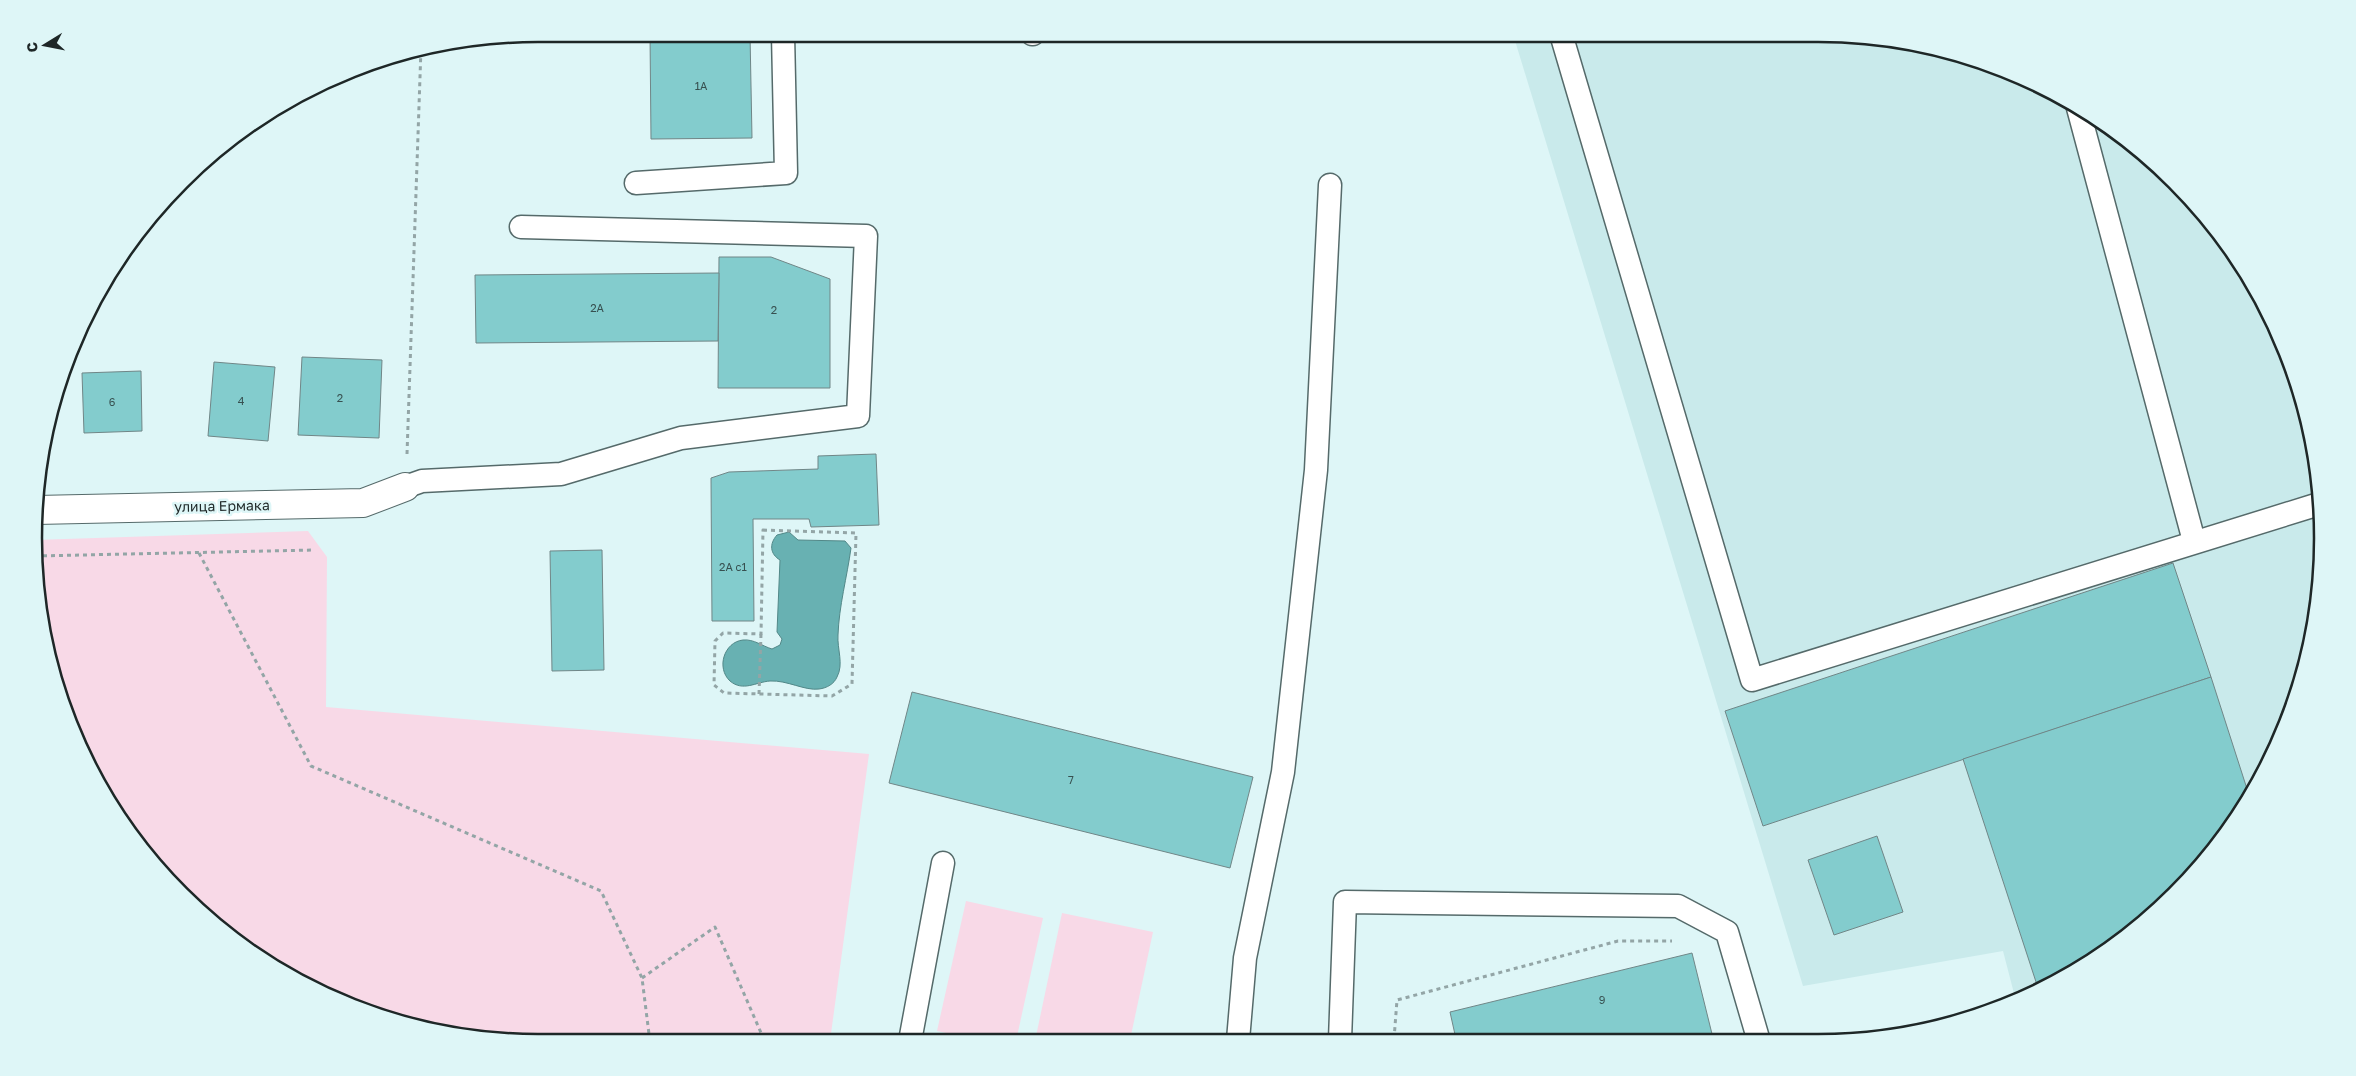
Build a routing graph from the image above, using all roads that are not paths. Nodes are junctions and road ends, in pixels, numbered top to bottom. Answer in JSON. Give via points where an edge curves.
{"nodes":[{"id":1,"x":783,"y":42,"type":"edge"},
{"id":2,"x":1563,"y":42,"type":"edge"},
{"id":3,"x":2081,"y":118,"type":"edge"},
{"id":4,"x":636,"y":183,"type":"dead end"},
{"id":5,"x":1330,"y":185,"type":"dead end"},
{"id":6,"x":521,"y":227,"type":"dead end"},
{"id":7,"x":405,"y":487,"type":"joint"},
{"id":8,"x":2312,"y":506,"type":"edge"},
{"id":9,"x":44,"y":510,"type":"edge"},
{"id":10,"x":2194,"y":541,"type":"junction"},
{"id":11,"x":943,"y":863,"type":"dead end"},
{"id":12,"x":911,"y":1034,"type":"edge"},
{"id":13,"x":1239,"y":1034,"type":"edge"},
{"id":14,"x":1340,"y":1034,"type":"edge"},
{"id":15,"x":1757,"y":1034,"type":"edge"}],
"edges":[{"from":1,"to":4,"type":"lane","via":[[786,173]]},
{"from":2,"to":10,"type":"lane","via":[[1752,680]]},
{"from":3,"to":10,"type":"lane"},
{"from":5,"to":13,"type":"lane","via":[[1315,478],[1283,772],[1245,958]]},
{"from":6,"to":7,"type":"lane","via":[[866,236],[858,416],[681,438],[561,474],[422,481]]},
{"from":7,"to":9,"type":"street","name":"улица Ермака","via":[[363,503]]},
{"from":8,"to":10,"type":"lane"},
{"from":11,"to":12,"type":"lane"},
{"from":14,"to":15,"type":"lane","via":[[1345,902],[1678,906],[1727,932]]}]}
